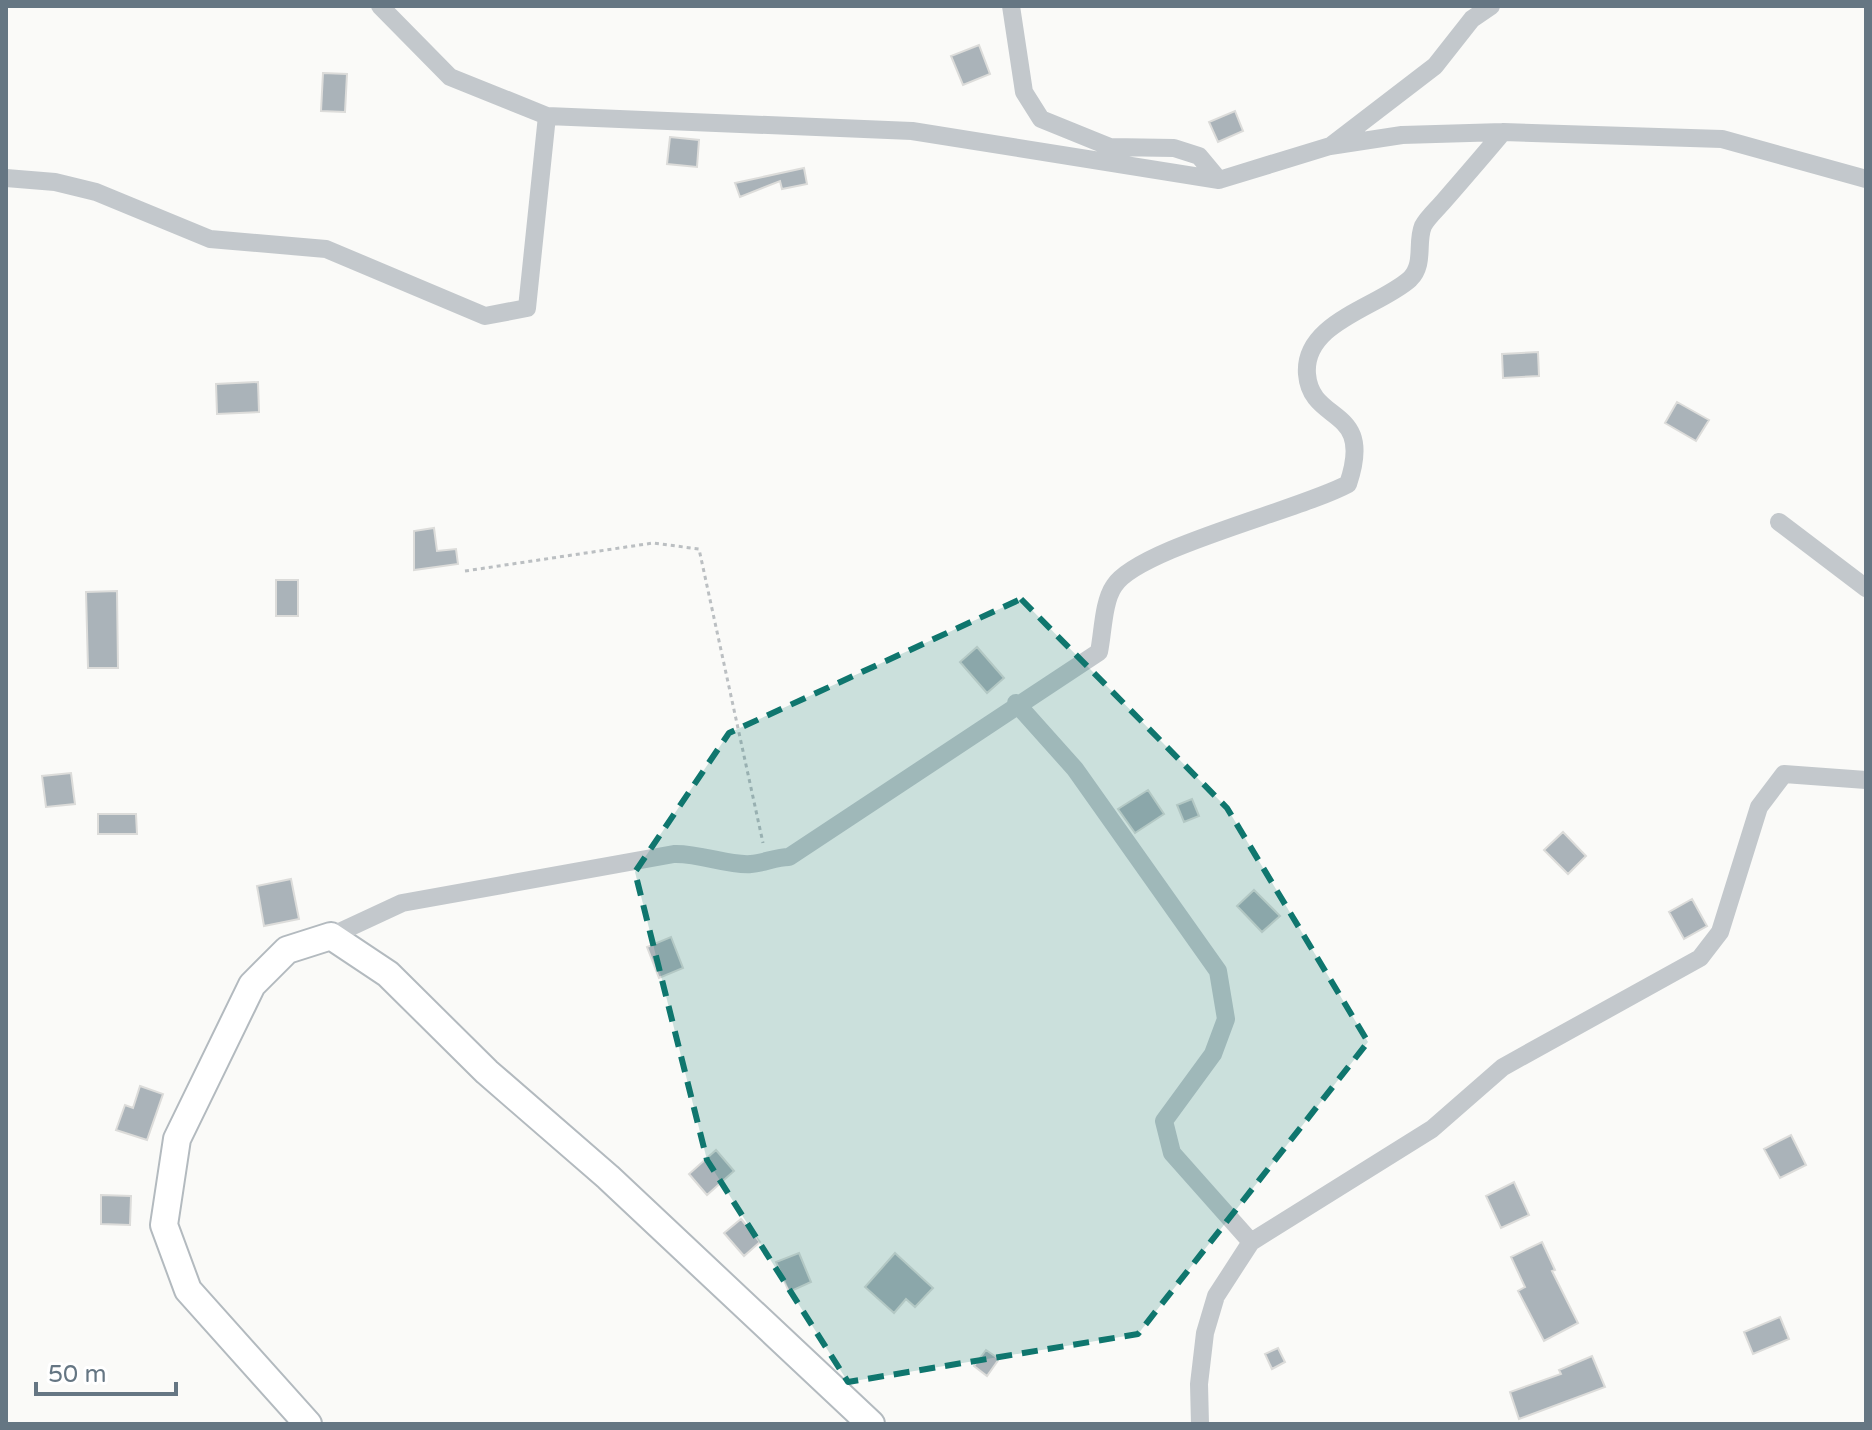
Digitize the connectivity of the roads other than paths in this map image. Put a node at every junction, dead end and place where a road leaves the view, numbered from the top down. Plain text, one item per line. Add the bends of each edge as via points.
1 (380, 6) edge
2 (1011, 6) edge
3 (1491, 6) edge
4 (547, 116) junction
5 (1503, 132) junction
6 (1330, 146) junction
7 (6, 178) edge
8 (1866, 179) edge
9 (1219, 180) junction
10 (1779, 522) dead end
11 (1866, 588) edge
12 (1016, 703) junction
13 (1866, 780) edge
14 (331, 936) junction
15 (1251, 1242) junction
16 (308, 1424) edge
17 (871, 1424) edge
18 (1200, 1424) edge

1 - 4 street via 450,77
2 - 9 street via 1024,92 1041,119 1110,147 1174,148 1199,156
3 - 6 street via 1472,19 1435,66
4 - 7 street via 527,308 485,316 326,249 210,239 96,192
4 - 9 street via 912,131
5 - 6 street via 1402,135
5 - 8 street via 1722,139
5 - 12 street via 1423,226 1418,266 1410,278 1343,320 1312,347 1307,375 1317,399 1356,439 1348,484 1321,499 1233,526 1129,570 1112,587 1099,652
6 - 9 street
10 - 11 street
12 - 14 street via 789,857 752,864 674,854 402,903
12 - 15 street via 1075,769 1218,971 1226,1019 1213,1054 1164,1121 1172,1153
13 - 15 street via 1784,774 1759,807 1720,932 1700,958 1503,1067 1432,1129
14 - 16 street via 287,950 252,985 177,1139 164,1225 188,1290
14 - 17 street via 388,974 487,1072 608,1177
15 - 18 street via 1216,1296 1205,1333

